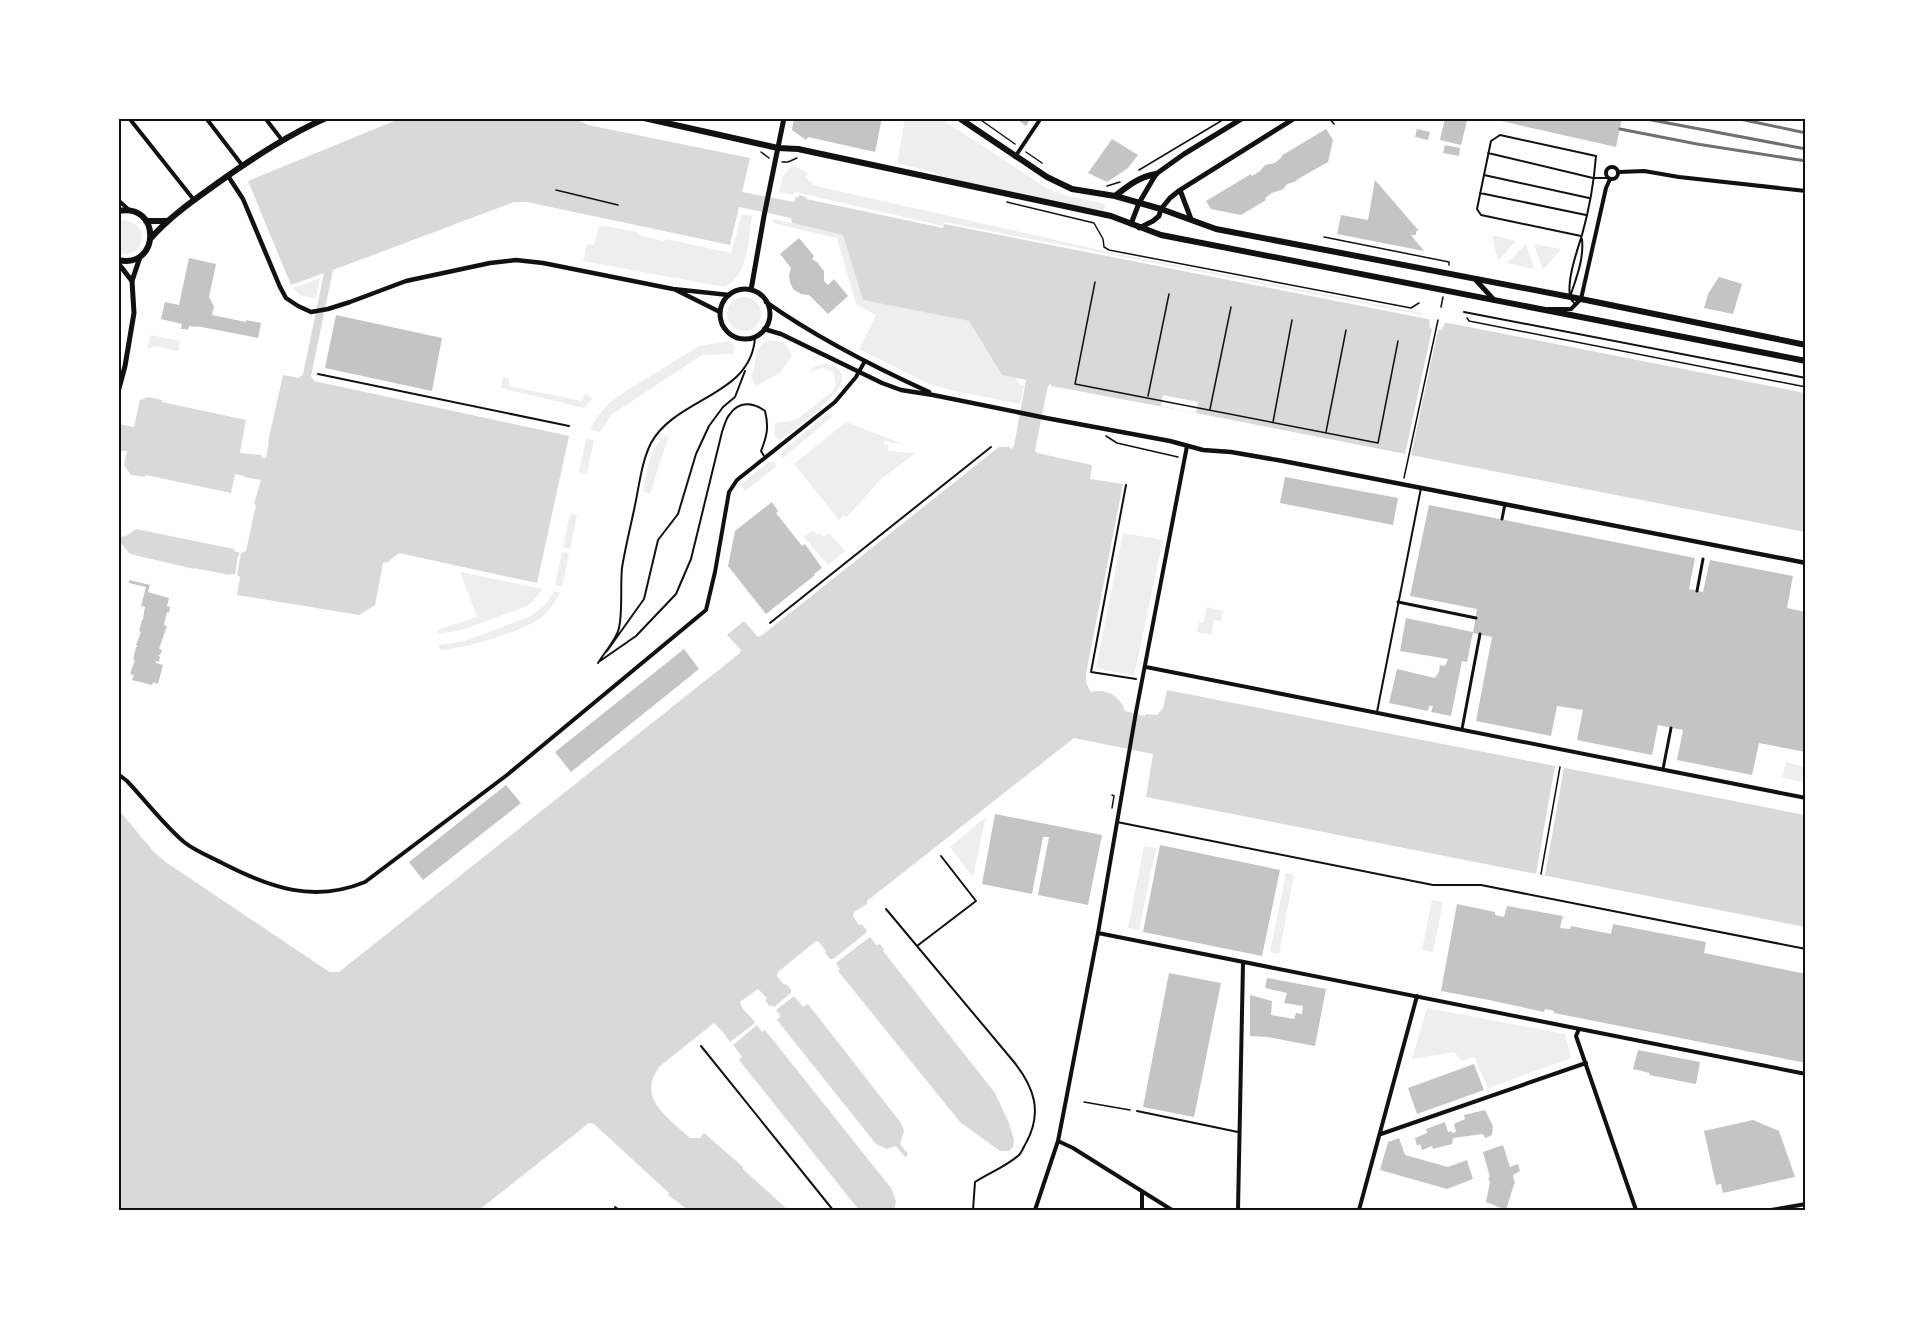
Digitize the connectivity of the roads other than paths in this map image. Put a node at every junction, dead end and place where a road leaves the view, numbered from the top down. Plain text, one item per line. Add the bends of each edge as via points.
1 (129, 118) edge
2 (206, 118) edge
3 (266, 118) edge
4 (326, 118) edge
5 (644, 118) edge
6 (784, 118) edge
7 (959, 118) edge
8 (1041, 118) edge
9 (1243, 118) edge
10 (1295, 118) edge
11 (315, 121) edge
12 (282, 140) junction
13 (778, 148) junction
14 (1488, 153) junction
15 (1015, 157) junction
16 (242, 165) junction
17 (1619, 172) junction
18 (1156, 174) junction
19 (1484, 175) junction
20 (228, 176) junction
21 (1593, 178) junction
22 (1609, 178) junction
23 (1180, 190) junction
24 (1806, 191) edge
25 (1480, 193) junction
26 (1115, 196) junction
27 (1590, 198) junction
28 (118, 200) edge
29 (194, 200) junction
30 (1139, 203) junction
31 (1161, 209) junction
32 (130, 210) junction
33 (118, 211) edge
34 (1586, 215) junction
35 (1191, 219) junction
36 (146, 221) junction
37 (167, 221) junction
38 (1131, 224) junction
39 (1139, 228) junction
40 (1581, 236) junction
41 (151, 238) junction
42 (140, 257) junction
43 (118, 261) edge
44 (1475, 279) junction
45 (132, 281) junction
46 (673, 289) junction
47 (752, 290) junction
48 (729, 295) junction
49 (1570, 297) junction
50 (1581, 299) junction
51 (1494, 301) junction
52 (766, 302) junction
53 (1576, 305) junction
54 (1543, 310) junction
55 (720, 312) junction
56 (1464, 312) road end
57 (764, 329) junction
58 (755, 336) junction
59 (1806, 345) edge
60 (865, 361) junction
61 (1806, 361) edge
62 (746, 369) junction
63 (859, 372) junction
64 (318, 374) dead end
65 (1806, 378) edge
66 (118, 392) edge
67 (933, 395) junction
68 (569, 426) dead end
69 (1187, 446) junction
70 (991, 447) dead end
71 (765, 457) junction
72 (1126, 484) dead end
73 (1421, 488) junction
74 (1505, 504) junction
75 (1502, 519) dead end
76 (1703, 560) dead end
77 (1806, 563) edge
78 (1697, 591) dead end
79 (1398, 602) junction
80 (1476, 618) dead end
81 (770, 622) dead end
82 (1480, 634) dead end
83 (598, 663) junction
84 (1146, 667) junction
85 (1136, 680) dead end
86 (1377, 712) junction
87 (1671, 728) dead end
88 (1462, 729) junction
89 (1663, 771) junction
90 (118, 774) edge
91 (1806, 798) edge
92 (1117, 822) junction
93 (941, 856) dead end
94 (886, 909) dead end
95 (1098, 933) junction
96 (917, 946) junction
97 (1806, 949) edge
98 (1243, 963) junction
99 (1418, 996) junction
100 (1579, 1029) junction
101 (701, 1046) dead end
102 (1586, 1064) junction
103 (1806, 1074) edge
104 (1137, 1111) road end
105 (1238, 1132) junction
106 (1380, 1134) junction
107 (1058, 1140) junction
108 (1142, 1192) junction
109 (1806, 1204) edge
110 (615, 1207) dead end
111 (619, 1210) edge
112 (833, 1210) edge
113 (973, 1210) edge
114 (1035, 1210) edge
115 (1142, 1210) edge
116 (1172, 1210) edge
117 (1238, 1210) edge
118 (1359, 1210) edge
119 (1636, 1210) edge
120 (1771, 1210) edge

1 - 29 street
2 - 16 street
3 - 12 street
4 - 11 main road
5 - 13 main road
6 - 13 main road
7 - 15 main road
8 - 15 street
9 - 18 main road
10 - 23 main road
11 - 12 main road
12 - 16 main road
13 - 38 main road via 884,167
13 - 47 main road
14 - 19 lane
14 - 21 lane
14 - 21 lane via 1491,141 1500,135 1588,153 1596,156
15 - 26 main road via 1072,189
16 - 20 main road
17 - 22 street via 1616,178
17 - 22 street via 1610,167 1606,172
17 - 24 street via 1644,171
18 - 26 main road via 1136,179
18 - 30 main road
19 - 25 lane
19 - 27 lane
20 - 29 main road
20 - 46 street via 243,199 279,287 286,298 311,312 406,281 516,260
21 - 22 lane
21 - 27 lane
22 - 50 street
23 - 31 main road
23 - 35 main road
25 - 34 lane
25 - 40 lane via 1476,209 1481,215
26 - 30 main road
27 - 34 lane
28 - 32 street
29 - 37 main road
30 - 31 main road
30 - 38 main road
31 - 35 main road
31 - 39 main road via 1159,216
32 - 33 main road
32 - 36 main road
34 - 40 lane
35 - 44 main road via 1244,236
36 - 37 main road
36 - 41 main road
37 - 41 main road
38 - 39 main road
39 - 51 main road
40 - 49 lane via 1572,269
40 - 49 lane via 1583,249
41 - 42 main road
42 - 43 main road
42 - 45 main road
43 - 45 main road
44 - 49 main road
44 - 51 main road
45 - 66 main road via 134,313
46 - 48 street
46 - 55 street
47 - 48 main road
47 - 52 main road
48 - 55 main road
49 - 50 main road
49 - 53 lane
50 - 53 street
50 - 59 main road
51 - 54 main road
52 - 57 main road via 769,316
52 - 60 street
53 - 54 street via 1571,309
54 - 61 main road
55 - 58 main road via 729,333 743,339
56 - 65 lane
57 - 58 main road
57 - 63 street
58 - 62 lane
60 - 63 street
60 - 67 street
62 - 83 lane via 735,397 709,426 696,454 678,514 658,540 644,599
62 - 83 lane via 734,381 676,417 651,444 622,567 619,630
63 - 67 street via 901,390
63 - 71 street via 835,402
64 - 68 lane
67 - 69 street
69 - 73 street
69 - 84 street
70 - 81 lane
71 - 83 lane via 761,451 768,434 765,411 753,404 742,404 730,414 722,432 691,559 676,594 636,636
71 - 90 street via 737,480 729,492 706,610 507,776 365,882 347,889 311,892 272,886 243,874 184,842
72 - 85 lane via 1091,672
73 - 74 street
73 - 79 lane
74 - 75 street
74 - 77 street
76 - 78 street
79 - 80 street
79 - 86 lane
82 - 88 street
84 - 86 street
84 - 92 street
86 - 88 street
87 - 89 street
88 - 89 street
89 - 91 street
92 - 95 street
92 - 97 lane via 1433,885 1481,885
93 - 96 lane via 976,901
94 - 96 lane
95 - 98 street
95 - 107 street
96 - 113 lane via 1026,1077 1032,1090 1035,1121 1030,1135 1020,1154 975,1182
98 - 99 street
98 - 105 street
99 - 100 street
99 - 106 street
100 - 102 street via 1576,1036
100 - 103 street
101 - 112 lane
102 - 106 street
102 - 119 street
104 - 105 lane
105 - 117 street
106 - 118 street
107 - 108 street
107 - 114 street
108 - 115 street
108 - 116 street
109 - 120 street
110 - 111 lane

